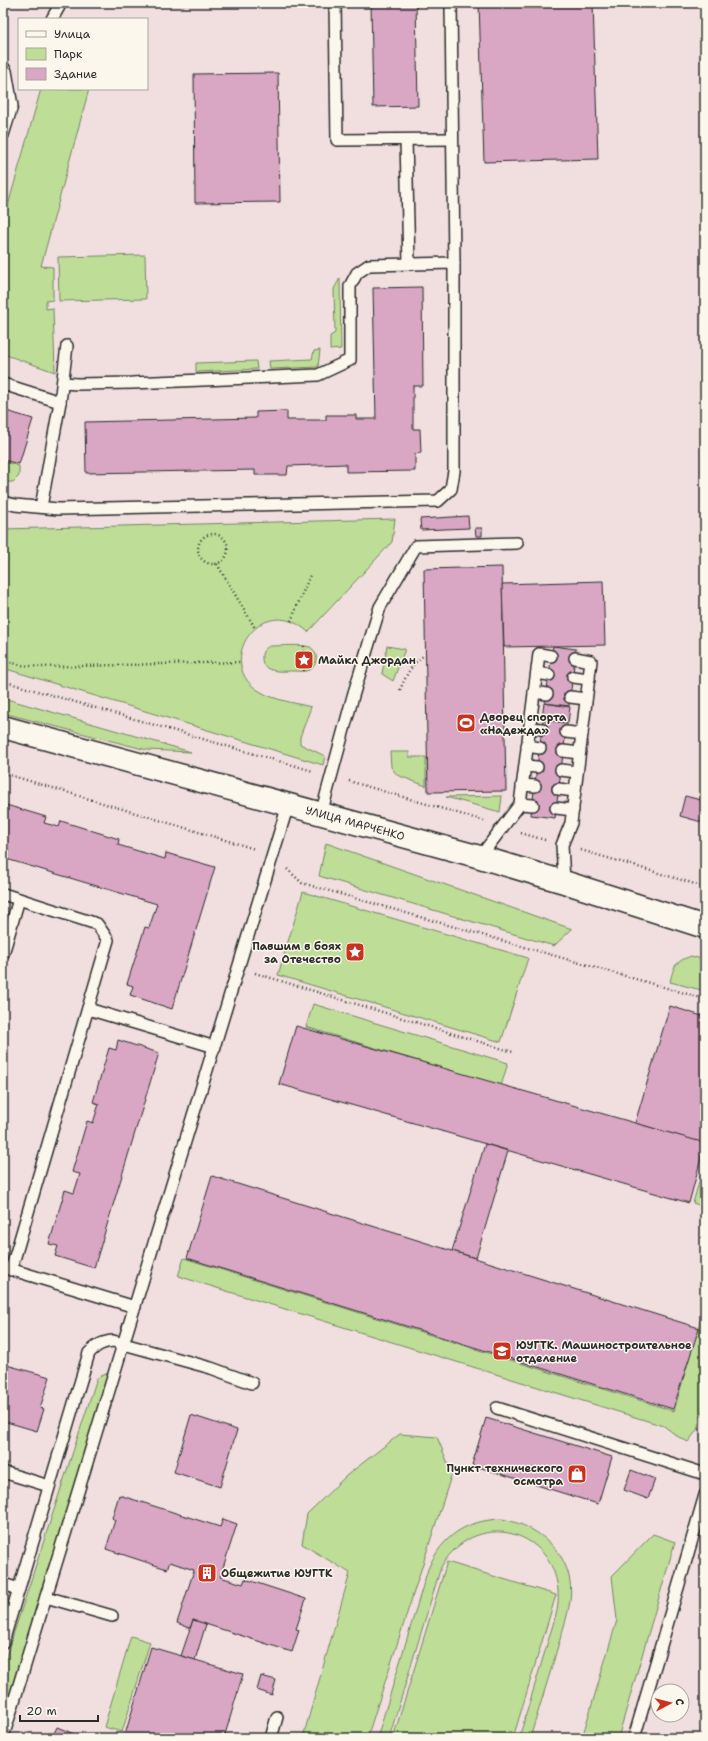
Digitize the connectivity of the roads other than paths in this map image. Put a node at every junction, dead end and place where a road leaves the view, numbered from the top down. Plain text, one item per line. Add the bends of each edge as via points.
1 (61, 3) edge
2 (335, 3) edge
3 (451, 3) edge
4 (53, 18) edge
5 (3, 67) edge
6 (3, 135) edge
7 (452, 139) junction
8 (406, 140) junction
9 (454, 263) junction
10 (409, 264) junction
11 (67, 346) dead end
12 (63, 383) junction
13 (3, 384) edge
14 (60, 402) junction
15 (3, 502) edge
16 (41, 508) junction
17 (517, 543) dead end
18 (551, 656) dead end
19 (575, 658) dead end
20 (536, 673) junction
21 (549, 675) dead end
22 (573, 677) dead end
23 (589, 680) junction
24 (534, 692) junction
25 (546, 694) dead end
26 (570, 697) dead end
27 (586, 699) junction
28 (3, 727) edge
29 (530, 728) junction
30 (542, 729) dead end
31 (566, 732) dead end
32 (582, 734) junction
33 (527, 746) junction
34 (540, 748) dead end
35 (563, 751) dead end
36 (580, 753) junction
37 (525, 766) junction
38 (537, 767) dead end
39 (561, 770) dead end
40 (577, 772) junction
41 (522, 785) junction
42 (535, 786) dead end
43 (558, 789) dead end
44 (575, 791) junction
45 (520, 804) junction
46 (288, 805) junction
47 (533, 805) dead end
48 (556, 808) dead end
49 (573, 810) junction
50 (321, 814) junction
51 (480, 857) junction
52 (564, 882) junction
53 (3, 894) edge
54 (19, 899) junction
55 (705, 927) edge
56 (3, 954) edge
57 (88, 1009) junction
58 (215, 1047) junction
59 (7, 1268) edge
60 (135, 1307) junction
61 (124, 1344) junction
62 (252, 1383) dead end
63 (497, 1408) dead end
64 (3, 1472) edge
65 (705, 1474) edge
66 (50, 1486) junction
67 (705, 1495) edge
68 (3, 1584) edge
69 (19, 1589) junction
70 (46, 1597) junction
71 (112, 1616) dead end
72 (3, 1642) edge
73 (277, 1717) dead end
74 (3, 1737) edge
75 (271, 1738) edge
76 (634, 1738) edge

1 - 4 lane
2 - 8 lane via 337,140
3 - 7 lane
5 - 6 lane via 6,71 12,106
7 - 8 lane
7 - 9 lane
8 - 10 lane
9 - 10 lane
9 - 16 lane via 454,471 451,489 438,501
10 - 12 lane via 369,265 357,273 350,286 350,360 318,375 132,383
11 - 12 lane
12 - 14 lane
13 - 14 lane
14 - 16 lane
15 - 16 lane
17 - 50 lane via 416,546 380,607
18 - 20 lane via 539,654
19 - 23 lane via 591,660
20 - 21 lane
20 - 24 lane
22 - 23 lane
23 - 27 lane
24 - 25 lane
24 - 29 lane
26 - 27 lane
27 - 32 lane
28 - 46 street, УЛИЦА МАРЧЕНКО
29 - 30 lane
29 - 33 lane
31 - 32 lane
32 - 36 lane
33 - 34 lane
33 - 37 lane
35 - 36 lane
36 - 40 lane
37 - 38 lane
37 - 41 lane
39 - 40 lane
40 - 44 lane
41 - 42 lane
41 - 45 lane
43 - 44 lane
44 - 49 lane
45 - 47 lane
45 - 51 lane
46 - 50 street, УЛИЦА МАРЧЕНКО
46 - 58 lane
48 - 49 lane
49 - 52 lane via 562,845
50 - 51 street, УЛИЦА МАРЧЕНКО
51 - 52 street, УЛИЦА МАРЧЕНКО
52 - 55 street, УЛИЦА МАРЧЕНКО
53 - 54 lane
54 - 56 lane
54 - 57 lane via 97,924 108,940
57 - 58 lane
57 - 59 lane
58 - 60 lane
59 - 60 lane
60 - 61 lane
61 - 62 lane via 211,1368
61 - 66 lane via 103,1342 89,1353
61 - 70 lane
63 - 65 lane
64 - 66 lane
66 - 69 lane
67 - 76 lane
68 - 69 lane
69 - 72 lane
70 - 71 lane
70 - 74 lane
73 - 75 lane

